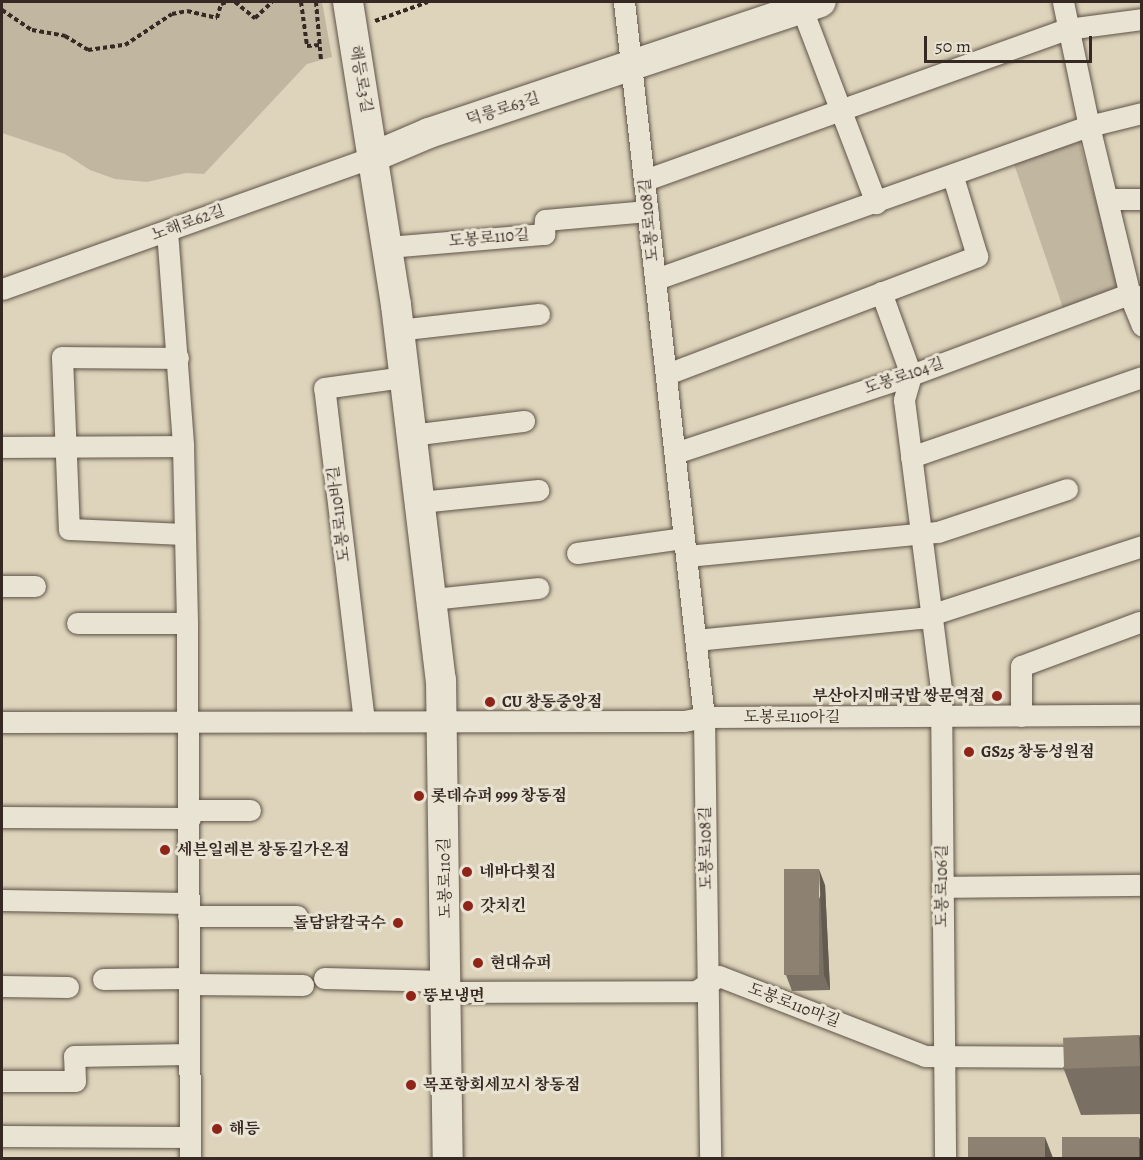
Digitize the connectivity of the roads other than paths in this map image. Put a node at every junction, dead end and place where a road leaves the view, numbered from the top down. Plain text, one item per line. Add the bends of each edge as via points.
1 (624, 2) edge
2 (1063, 2) edge
3 (811, 5) edge
4 (350, 15) edge
5 (1142, 20) edge
6 (1067, 30) junction
7 (632, 66) junction
8 (841, 112) junction
9 (1142, 113) edge
10 (1089, 126) junction
11 (375, 156) junction
12 (953, 177) junction
13 (645, 180) junction
14 (1107, 199) junction
15 (1142, 199) edge
16 (876, 203) junction
17 (648, 211) junction
18 (167, 231) junction
19 (388, 247) junction
20 (656, 279) junction
21 (2, 289) edge
22 (881, 292) junction
23 (1136, 296) edge
24 (539, 314) dead end
25 (1142, 326) edge
26 (398, 330) junction
27 (178, 358) junction
28 (667, 374) junction
29 (911, 375) junction
30 (403, 377) junction
31 (1142, 377) edge
32 (524, 421) dead end
33 (411, 435) junction
34 (66, 446) junction
35 (183, 446) junction
36 (2, 447) edge
37 (675, 453) junction
38 (911, 457) junction
39 (1067, 489) dead end
40 (538, 490) dead end
41 (420, 502) junction
42 (185, 534) junction
43 (921, 535) junction
44 (1142, 546) edge
45 (685, 547) junction
46 (577, 553) dead end
47 (2, 586) edge
48 (35, 586) dead end
49 (538, 588) dead end
50 (432, 599) junction
51 (931, 615) junction
52 (1139, 622) dead end
53 (78, 623) dead end
54 (188, 623) junction
55 (696, 640) junction
56 (1142, 715) edge
57 (1022, 716) junction
58 (704, 717) junction
59 (941, 717) junction
60 (444, 720) junction
61 (190, 721) junction
62 (364, 721) junction
63 (2, 722) edge
64 (250, 810) dead end
65 (190, 814) junction
66 (2, 817) edge
67 (1142, 885) edge
68 (942, 887) junction
69 (2, 900) edge
70 (188, 910) junction
71 (297, 916) dead end
72 (324, 978) dead end
73 (103, 979) dead end
74 (189, 981) junction
75 (708, 983) junction
76 (303, 985) dead end
77 (2, 986) edge
78 (68, 987) dead end
79 (447, 987) junction
80 (189, 1054) junction
81 (944, 1057) junction
82 (1142, 1057) edge
83 (2, 1081) edge
84 (2, 1136) edge
85 (189, 1137) junction
86 (190, 1158) edge
87 (448, 1158) edge
88 (710, 1158) edge
89 (945, 1158) edge

1 - 7 street
2 - 6 street
3 - 7 street, 덕릉로63길
3 - 8 street, 덕릉로63길
4 - 11 street, 해등로3길
5 - 6 street
6 - 8 street
6 - 10 street
7 - 11 street, 덕릉로63길 via 429,133
7 - 13 street, 도봉로108길
8 - 13 street
8 - 16 street, 덕릉로63길
9 - 10 street
10 - 12 street
10 - 14 street
11 - 18 street, 노해로62길
11 - 19 street, 도봉로110길
12 - 16 street
12 - 22 street via 977,256
13 - 17 street, 도봉로108길
14 - 15 street
14 - 23 street
16 - 20 street
17 - 19 street, 도봉로110길 via 545,220 544,234
17 - 20 street, 도봉로108길
18 - 21 street, 노해로62길
18 - 27 street
19 - 26 street, 도봉로110길
20 - 28 street, 도봉로108길
22 - 28 street
22 - 29 street
23 - 25 street
23 - 29 street, 도봉로104길
24 - 26 street
26 - 30 street, 도봉로110길
27 - 34 street via 62,357
27 - 35 street
28 - 37 street, 도봉로108길
29 - 37 street, 도봉로104길
29 - 38 street, 도봉로106길 via 904,400
30 - 33 street, 도봉로110길
30 - 62 street, 도봉로110바길 via 324,388
31 - 38 street
32 - 33 street
33 - 41 street, 도봉로110길
34 - 35 street
34 - 36 street
34 - 42 street via 69,529
35 - 42 street
37 - 45 street, 도봉로108길
38 - 43 street, 도봉로106길
39 - 43 street
40 - 41 street
41 - 50 street, 도봉로110길
42 - 54 street
43 - 45 street
43 - 51 street, 도봉로106길
44 - 51 street
45 - 46 street
45 - 55 street, 도봉로108길
47 - 48 street
49 - 50 street
50 - 60 street, 도봉로110길
51 - 55 street
51 - 59 street, 도봉로106길
52 - 57 street via 1021,666
53 - 54 street
54 - 61 street
55 - 58 street, 도봉로108길
56 - 57 street, 도봉로110아길
57 - 59 street, 도봉로110아길
58 - 59 street, 도봉로110아길
58 - 60 street, 도봉로110아길 via 684,721
58 - 75 street, 도봉로108길
59 - 68 street, 도봉로106길
60 - 62 street
60 - 79 street, 도봉로110길
61 - 62 street
61 - 63 street
61 - 65 street
64 - 65 street
65 - 66 street
65 - 70 street
67 - 68 street
68 - 81 street, 도봉로106길
69 - 70 street
70 - 71 street
70 - 74 street
72 - 79 street, 도봉로110마길
73 - 74 street
74 - 76 street
74 - 80 street
75 - 79 street, 도봉로110마길 via 696,991
75 - 81 street, 도봉로110마길 via 719,976 925,1056
75 - 88 street, 도봉로108길
77 - 78 street
79 - 87 street, 도봉로110길
80 - 83 street via 74,1056 75,1081
80 - 85 street
81 - 82 street, 도봉로110마길
81 - 89 street, 도봉로106길
84 - 85 street
85 - 86 street

